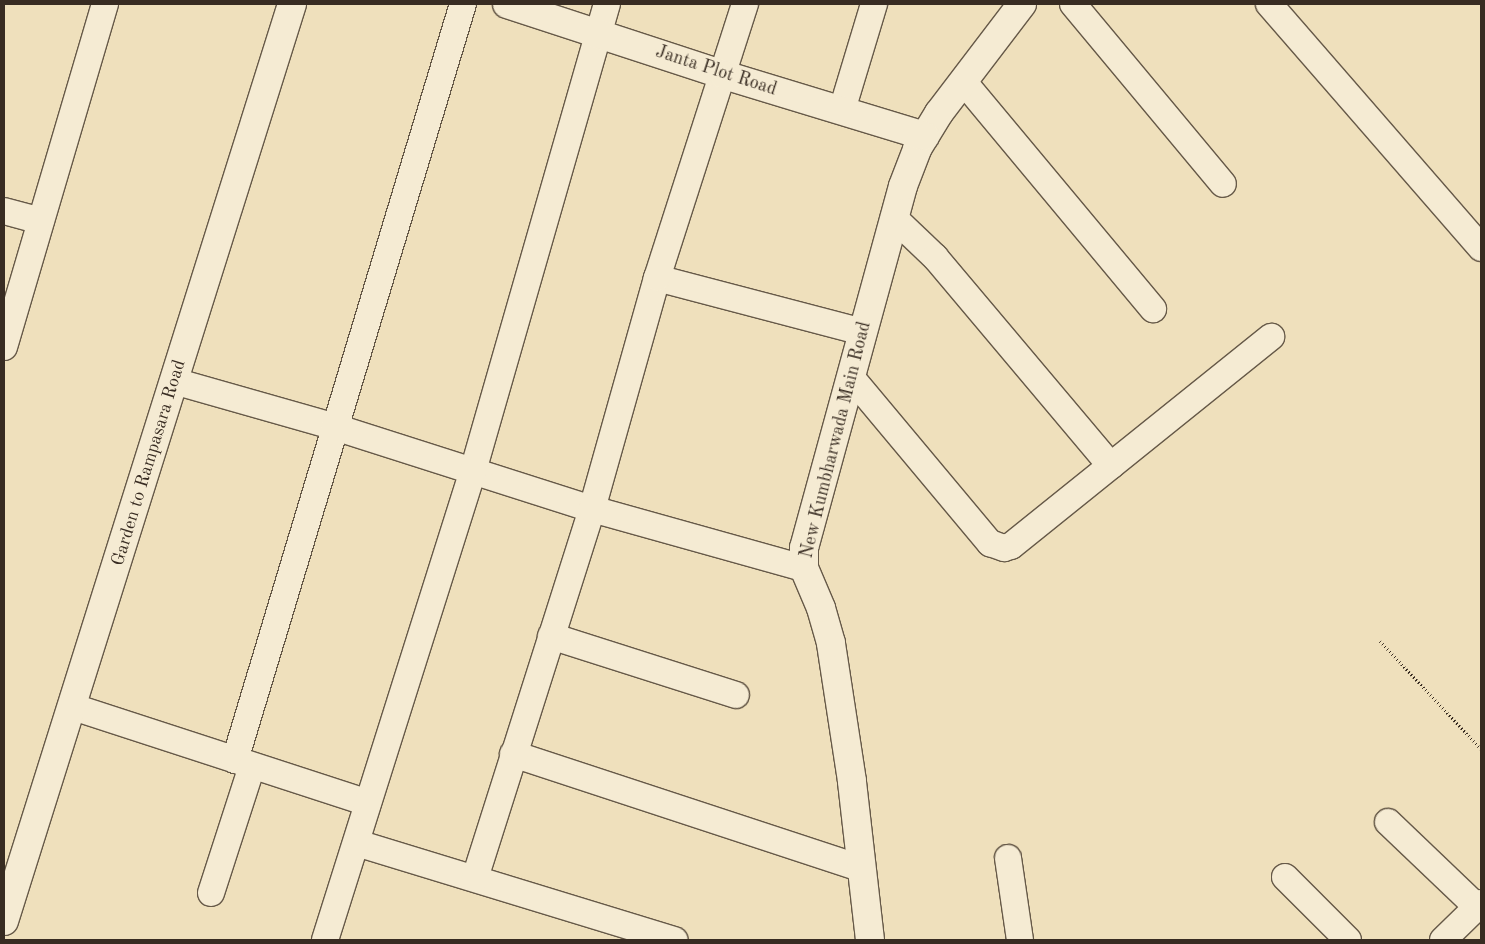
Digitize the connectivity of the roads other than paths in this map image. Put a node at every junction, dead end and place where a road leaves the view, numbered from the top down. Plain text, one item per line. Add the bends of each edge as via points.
1 (105, 4) edge
2 (292, 4) edge
3 (463, 4) edge
4 (507, 4) edge
5 (607, 4) edge
6 (744, 4) edge
7 (874, 4) edge
8 (1022, 4) edge
9 (1073, 4) edge
10 (1269, 4) edge
11 (598, 33) junction
12 (724, 76) junction
13 (963, 80) junction
14 (842, 110) junction
15 (925, 136) junction
16 (1223, 184) dead end
17 (4, 211) edge
18 (894, 218) junction
19 (41, 221) junction
20 (1481, 248) edge
21 (658, 278) junction
22 (1153, 309) dead end
23 (863, 332) junction
24 (1271, 337) dead end
25 (4, 347) edge
26 (851, 377) junction
27 (174, 381) junction
28 (335, 426) junction
29 (1111, 466) junction
30 (473, 470) junction
31 (592, 509) junction
32 (804, 568) junction
33 (551, 636) junction
34 (736, 696) dead end
35 (73, 707) junction
36 (514, 754) junction
37 (244, 763) junction
38 (368, 803) junction
39 (1388, 822) dead end
40 (357, 843) junction
41 (1008, 858) dead end
42 (862, 869) junction
43 (1285, 877) dead end
44 (475, 878) junction
45 (211, 893) dead end
46 (1479, 905) edge
47 (4, 921) edge
48 (325, 940) edge
49 (674, 940) edge
50 (870, 940) edge
51 (1020, 940) edge
52 (1348, 940) edge
53 (1443, 940) edge

1 - 19 street
2 - 27 main road, Garden to Rampasara Road
3 - 28 street
4 - 11 main road, Janta Plot Road
5 - 11 street
6 - 12 street
7 - 14 street
8 - 13 main road, New Kumbharwada Main Road
9 - 16 street
10 - 20 street
11 - 12 main road, Janta Plot Road
11 - 30 street
12 - 14 main road, Janta Plot Road
12 - 21 street
13 - 15 main road, New Kumbharwada Main Road
13 - 22 street
14 - 15 main road, Janta Plot Road
15 - 18 main road, New Kumbharwada Main Road via 903,186
17 - 19 street
18 - 23 main road, New Kumbharwada Main Road
18 - 29 street via 934,257
19 - 25 street
21 - 23 street
21 - 31 street
23 - 26 main road, New Kumbharwada Main Road
24 - 29 street
26 - 29 street via 996,547 1011,546
26 - 32 main road, New Kumbharwada Main Road via 804,548
27 - 28 street
27 - 35 main road, Garden to Rampasara Road
28 - 30 street
28 - 37 street
30 - 31 street
30 - 38 street
31 - 32 street
31 - 33 street
32 - 42 main road, New Kumbharwada Main Road via 831,643
33 - 34 street
33 - 36 street
35 - 37 street
35 - 47 main road, Garden to Rampasara Road
36 - 42 street
36 - 44 street
37 - 38 street
37 - 45 street
38 - 40 street
39 - 46 street
40 - 44 street
40 - 48 street
41 - 51 street
42 - 50 main road, New Kumbharwada Main Road
43 - 52 street
44 - 49 street
46 - 53 street

